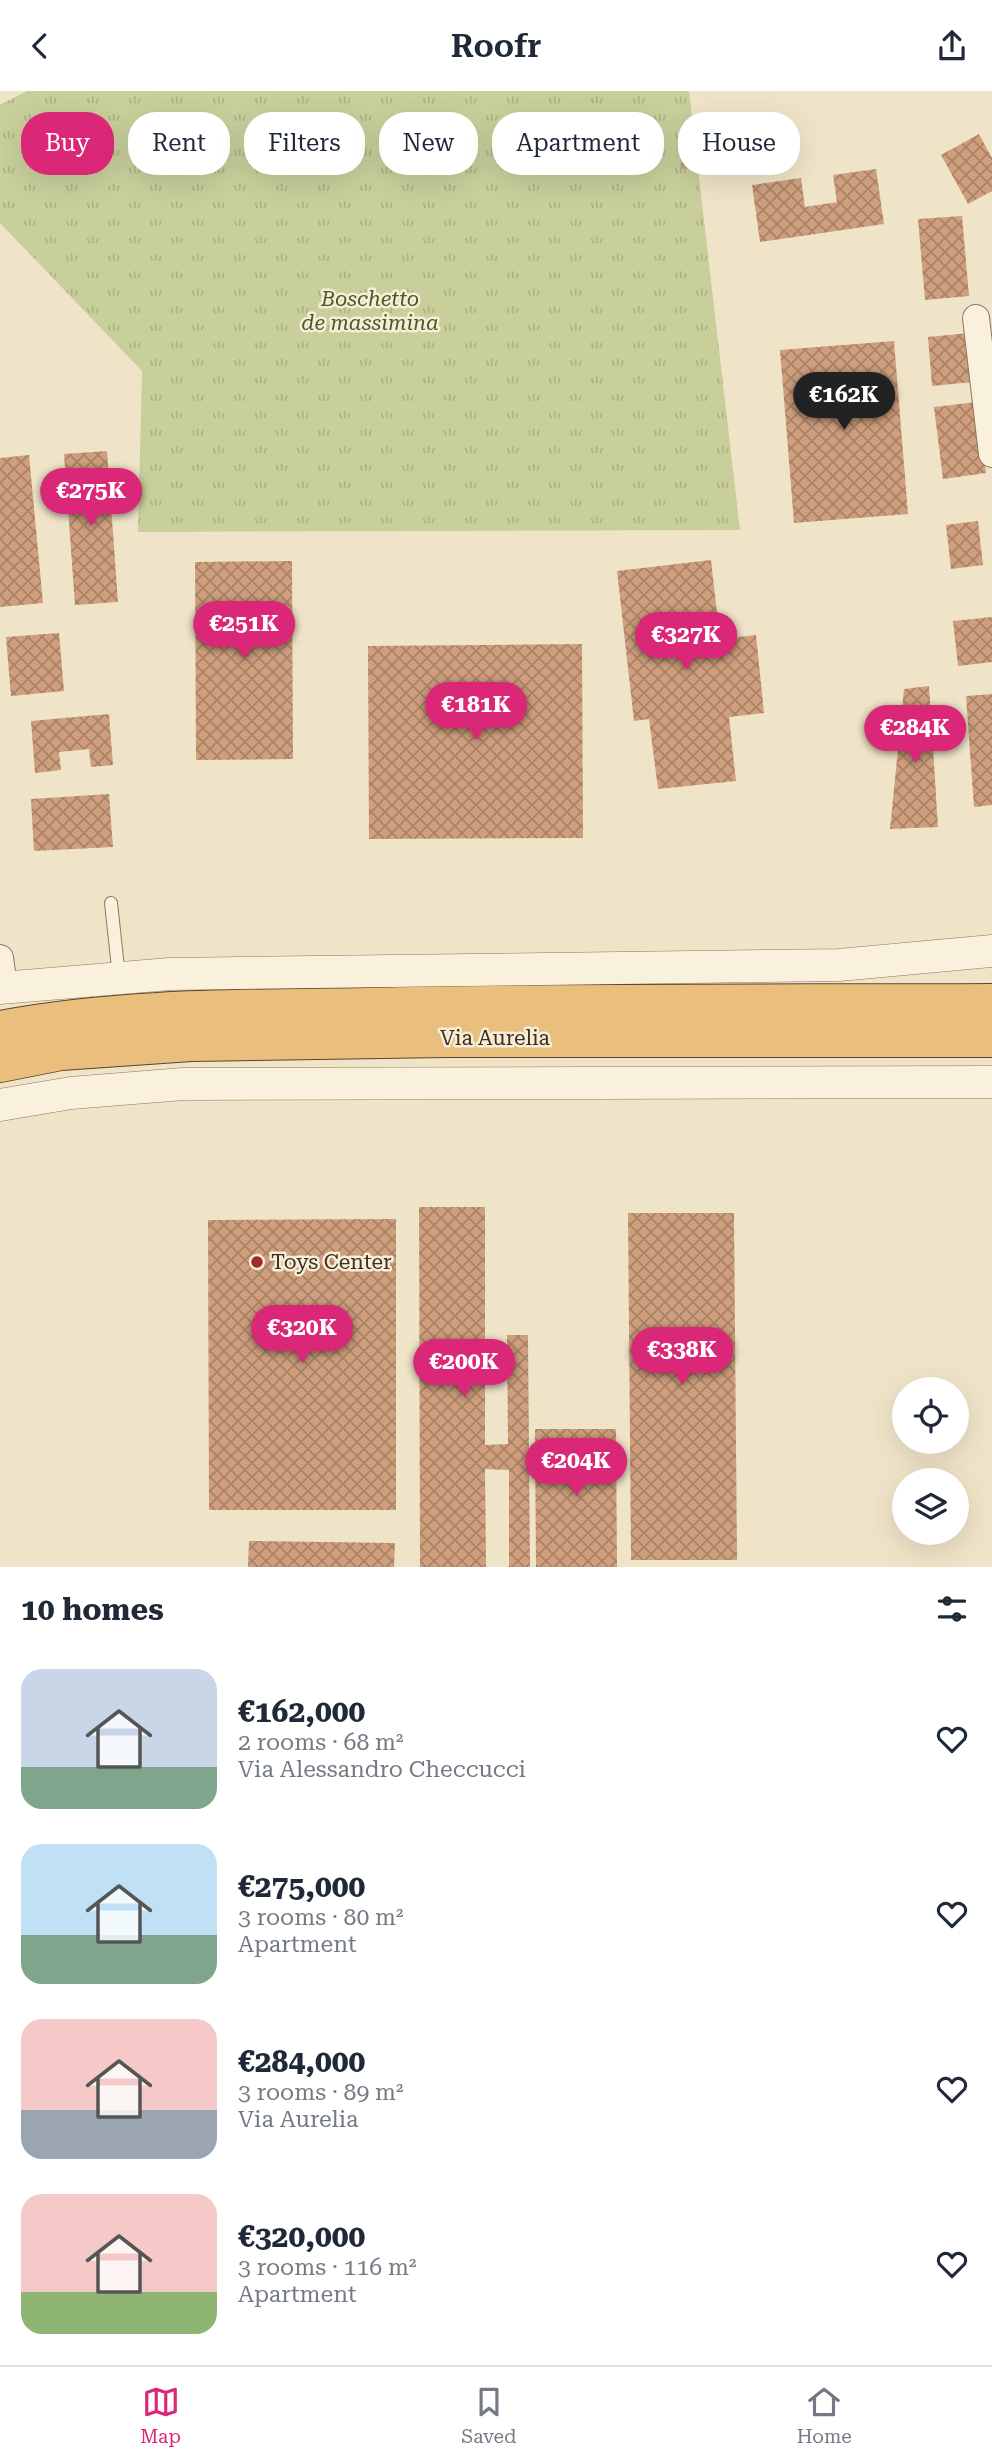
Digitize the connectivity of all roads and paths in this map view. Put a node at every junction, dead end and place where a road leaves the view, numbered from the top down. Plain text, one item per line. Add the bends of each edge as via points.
1 (976, 318) dead end
2 (992, 454) edge
3 (111, 903) dead end
4 (992, 951) edge
5 (1, 977) edge
6 (119, 977) junction
7 (992, 1003) edge
8 (0, 1030) edge
9 (992, 1038) edge
10 (0, 1063) edge
11 (992, 1082) edge
12 (0, 1105) edge

1 - 2 street
3 - 6 lane
4 - 6 street via 839,965
5 - 6 street
7 - 8 highway, Via Aurelia via 180,1011 54,1020
9 - 10 highway, Via Aurelia via 191,1042 61,1051
11 - 12 street via 183,1084 71,1093

